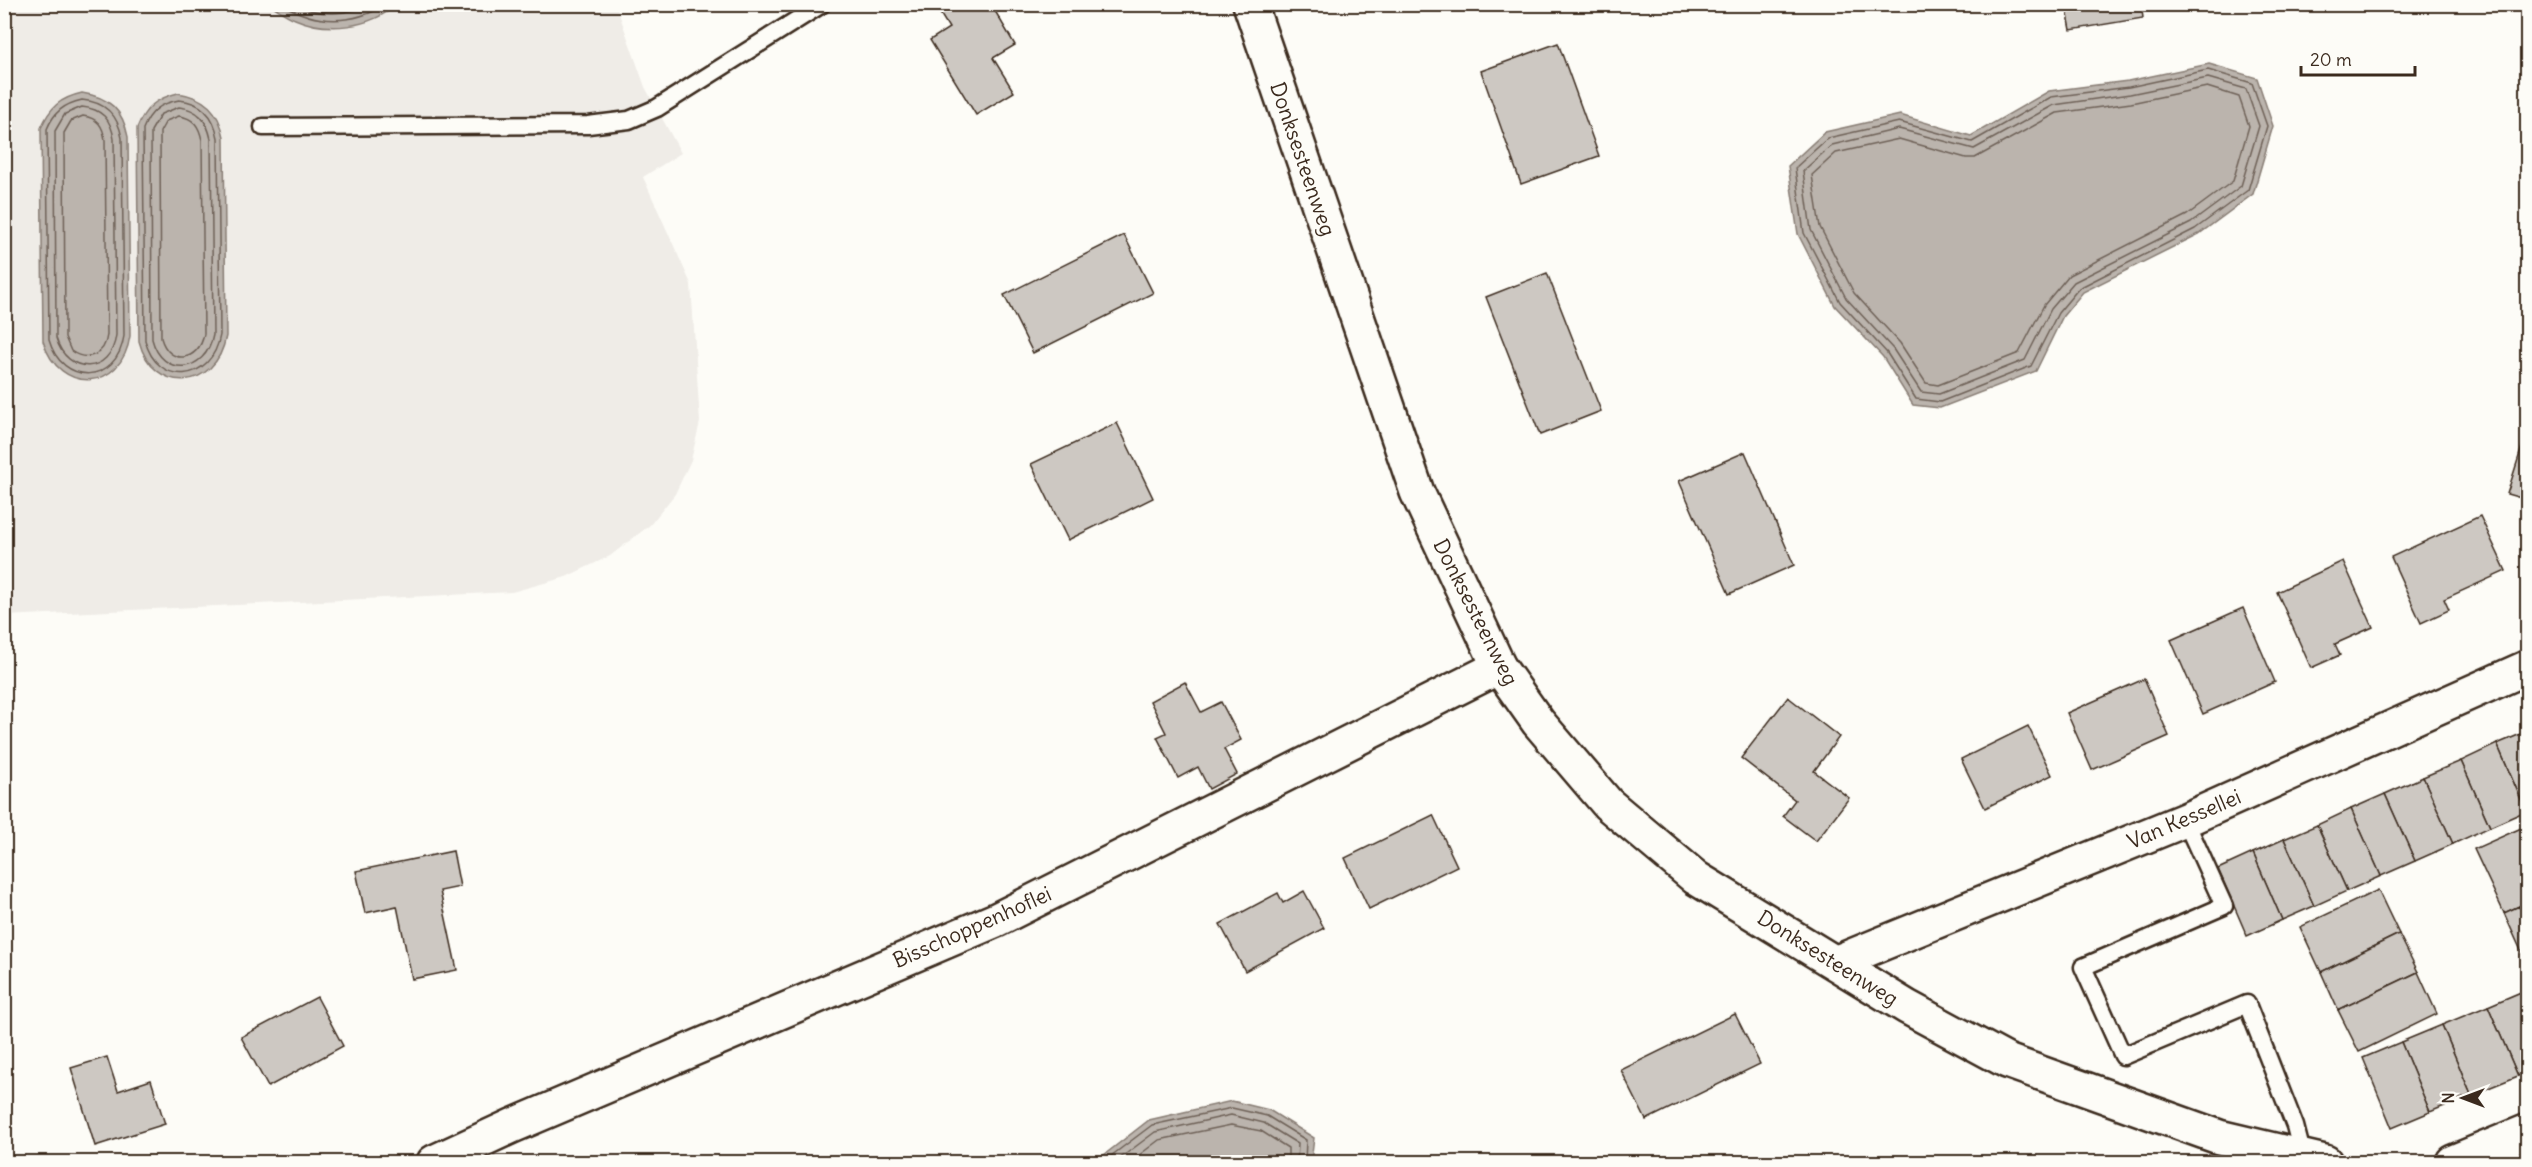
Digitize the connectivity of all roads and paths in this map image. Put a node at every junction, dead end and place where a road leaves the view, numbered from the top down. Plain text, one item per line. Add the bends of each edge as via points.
1 (822, 4) edge
2 (1250, 4) edge
3 (263, 127) dead end
4 (1499, 667) junction
5 (2528, 667) edge
6 (2185, 820) junction
7 (1837, 962) junction
8 (2528, 1131) edge
9 (2314, 1160) edge
10 (434, 1162) edge
11 (2453, 1162) edge

1 - 3 lane via 657,108 629,120 588,125
2 - 4 street, Donksesteenweg via 1417,492
4 - 7 street, Donksesteenweg via 1538,722 1608,804 1696,878
4 - 10 street, Bisschoppenhoflei via 996,920
5 - 6 street, Van Kessellei
6 - 7 street, Van Kessellei
6 - 9 lane via 2224,906 2083,967 2123,1056 2247,1004 2295,1126
7 - 9 street, Donksesteenweg via 1907,1007 2007,1061 2219,1137
8 - 11 street

